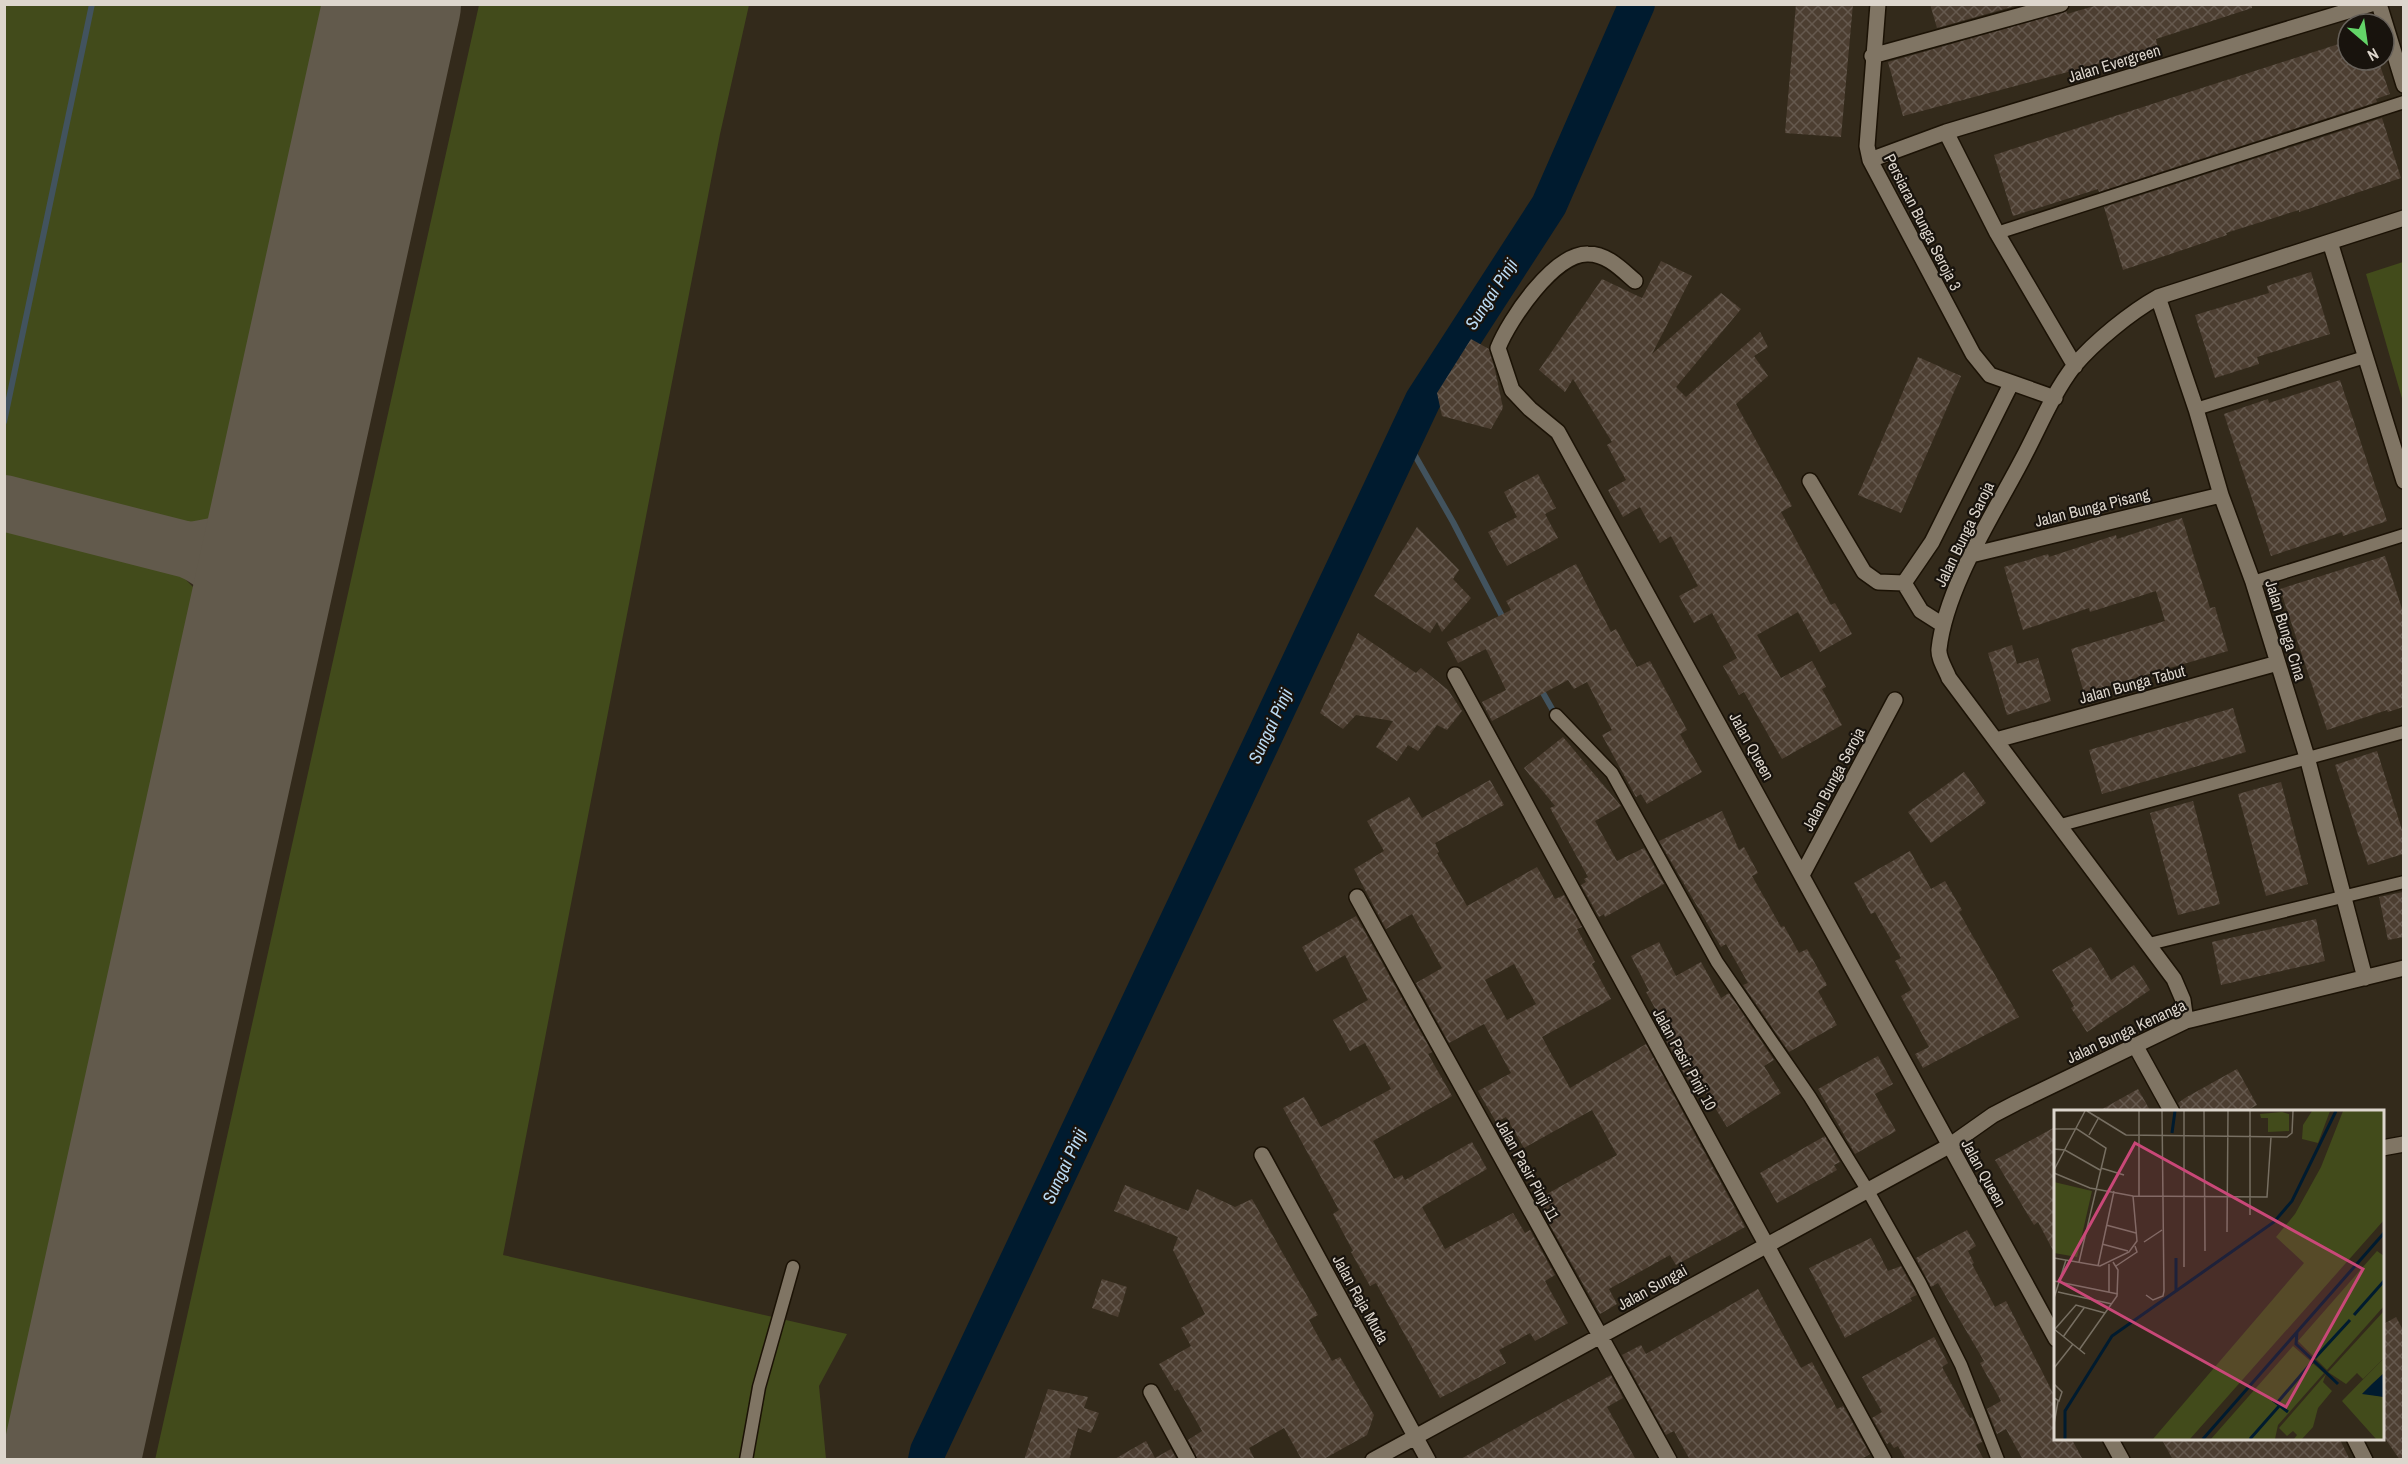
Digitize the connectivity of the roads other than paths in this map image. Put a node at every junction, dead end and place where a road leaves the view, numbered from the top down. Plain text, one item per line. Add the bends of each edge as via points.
1 (1878, 4) edge
2 (2061, 4) edge
3 (2371, 4) edge
4 (2379, 4) edge
5 (1872, 56) junction
6 (2403, 86) edge
7 (2403, 102) edge
8 (1946, 132) junction
9 (1870, 160) junction
10 (2403, 218) edge
11 (1997, 233) junction
12 (2330, 242) junction
13 (1635, 281) dead end
14 (2158, 297) junction
15 (2365, 357) junction
16 (2074, 366) junction
17 (2011, 384) junction
18 (2055, 398) junction
19 (2196, 409) junction
20 (1810, 481) dead end
21 (2403, 481) edge
22 (2221, 495) junction
23 (2403, 535) edge
24 (1971, 555) junction
25 (1904, 582) junction
26 (2253, 582) junction
27 (1943, 625) junction
28 (2278, 663) junction
29 (1455, 675) dead end
30 (1895, 700) dead end
31 (1556, 715) dead end
32 (2403, 732) edge
33 (1996, 740) junction
34 (2307, 757) junction
35 (2061, 825) junction
36 (1802, 875) junction
37 (2403, 882) edge
38 (1357, 897) dead end
39 (2344, 897) junction
40 (2149, 944) junction
41 (2403, 968) edge
42 (2365, 978) junction
43 (2186, 1021) junction
44 (2135, 1046) junction
45 (2171, 1110) edge
46 (2403, 1144) edge
47 (1948, 1146) junction
48 (2384, 1148) edge
49 (1262, 1155) dead end
50 (1868, 1191) junction
51 (1766, 1245) junction
52 (794, 1267) dead end
53 (1599, 1336) junction
54 (2054, 1338) edge
55 (1151, 1392) dead end
56 (1415, 1436) junction
57 (2111, 1440) edge
58 (2355, 1440) edge
59 (746, 1460) edge
60 (1188, 1460) edge
61 (1373, 1460) edge
62 (1428, 1460) edge
63 (1669, 1460) edge
64 (1884, 1460) edge
65 (1998, 1460) edge
66 (2122, 1460) edge
67 (2365, 1460) edge

1 - 5 street, Persiaran Bunga Seroja 3
2 - 5 street
3 - 8 street, Jalan Evergreen
4 - 6 street
5 - 9 street, Persiaran Bunga Seroja 3 via 1867,146
7 - 11 lane
8 - 9 street, Jalan Evergreen
8 - 11 street
9 - 17 street, Persiaran Bunga Seroja 3 via 1973,354 1990,375
10 - 12 street, Jalan Bunga Saroja
11 - 16 street
12 - 14 street, Jalan Bunga Saroja
12 - 15 street
13 - 36 street, Jalan Queen via 1609,259 1587,254 1570,258 1540,284 1498,348 1512,390 1558,432
14 - 16 street, Jalan Bunga Saroja via 2138,308
14 - 19 street, Jalan Bunga Cina
15 - 19 lane
15 - 21 street
16 - 18 street, Jalan Bunga Saroja
17 - 18 street, Persiaran Bunga Seroja 3
17 - 25 street via 1932,542
18 - 24 street, Jalan Bunga Saroja
19 - 22 street, Jalan Bunga Cina
20 - 25 street via 1864,572 1878,582
22 - 24 street, Jalan Bunga Pisang
22 - 26 street, Jalan Bunga Cina
23 - 26 lane
24 - 27 street, Jalan Bunga Saroja
25 - 27 street via 1921,611
26 - 28 street, Jalan Bunga Cina
27 - 33 street, Jalan Bunga Saroja via 1938,652 1949,678
28 - 33 street, Jalan Bunga Tabut
28 - 34 street, Jalan Bunga Cina
29 - 51 street, Jalan Pasir Pinji 10
30 - 36 street, Jalan Bunga Seroja
31 - 50 lane via 1612,773 1717,962 1810,1097
32 - 34 lane
33 - 35 street, Jalan Bunga Saroja
34 - 35 lane
34 - 39 street, Jalan Bunga Cina
35 - 40 street, Jalan Bunga Saroja
36 - 47 street, Jalan Queen
37 - 39 lane
38 - 53 street, Jalan Pasir Pinji 11
39 - 40 lane
39 - 42 street, Jalan Bunga Cina
40 - 43 street, Jalan Bunga Saroja via 2174,979
41 - 42 street, Jalan Bunga Kenanga
42 - 43 street, Jalan Bunga Kenanga
43 - 44 street, Jalan Bunga Kenanga
44 - 45 street
44 - 47 street, Jalan Bunga Kenanga via 1993,1115
46 - 48 street
47 - 50 street, Jalan Sungai
47 - 54 street, Jalan Queen
49 - 56 street, Jalan Raja Muda
50 - 51 street, Jalan Sungai
50 - 65 lane via 1961,1365
51 - 53 street, Jalan Sungai
51 - 64 street, Jalan Pasir Pinji 10
52 - 59 lane via 759,1387
53 - 56 street, Jalan Sungai
53 - 63 street, Jalan Pasir Pinji 11
55 - 60 street
56 - 61 street, Jalan Sungai
56 - 62 street, Jalan Raja Muda
57 - 66 street
58 - 67 street

